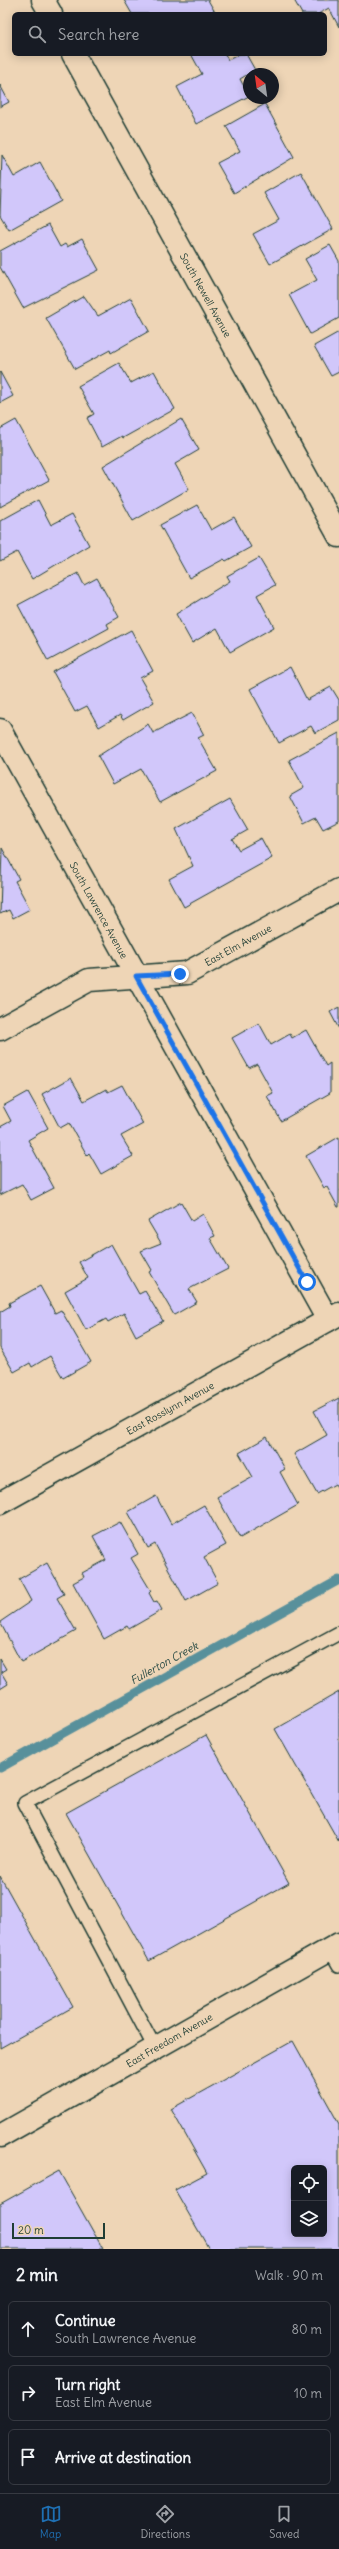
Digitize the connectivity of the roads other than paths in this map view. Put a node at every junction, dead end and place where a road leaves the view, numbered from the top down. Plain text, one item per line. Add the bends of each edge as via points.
1 (43, 0) edge
2 (50, 12) edge
3 (74, 56) edge
4 (339, 536) edge
5 (0, 730) edge
6 (339, 890) edge
7 (136, 976) junction
8 (0, 1029) edge
9 (334, 1317) edge
10 (0, 1503) edge
11 (339, 1633) edge
12 (336, 1952) edge
13 (155, 2048) junction
14 (0, 2136) edge

1 - 2 street
3 - 4 street, South Newell Avenue
5 - 7 street, South Lawrence Avenue
6 - 7 street, East Elm Avenue via 187,974
7 - 8 street, East Elm Avenue via 89,980
7 - 9 street, South Lawrence Avenue
9 - 10 street, East Rosslynn Avenue
11 - 13 lane via 25,1803
12 - 13 street, East Freedom Avenue
13 - 14 street, East Freedom Avenue

